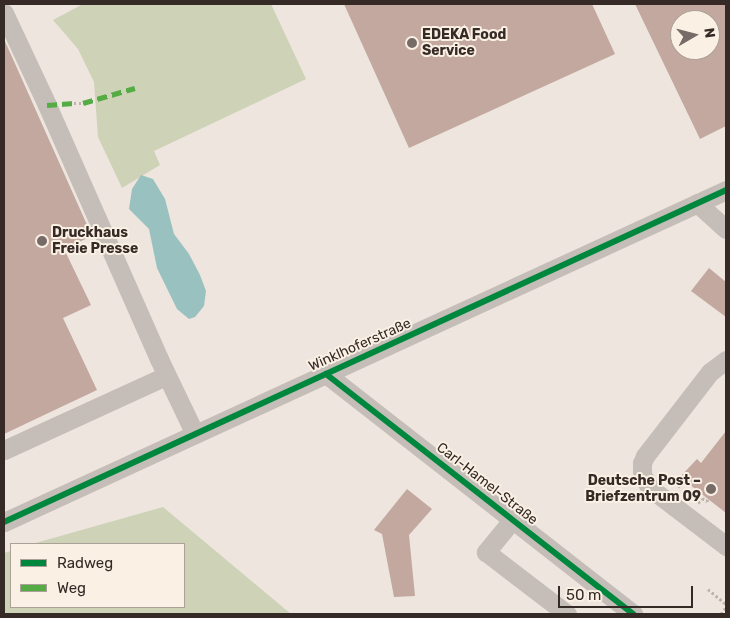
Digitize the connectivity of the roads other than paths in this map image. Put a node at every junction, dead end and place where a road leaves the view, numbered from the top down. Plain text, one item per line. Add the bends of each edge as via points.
1 (4, 13) edge
2 (726, 190) edge
3 (697, 203) junction
4 (726, 228) edge
5 (726, 360) edge
6 (326, 374) junction
7 (166, 376) junction
8 (195, 434) junction
9 (4, 450) edge
10 (512, 519) junction
11 (4, 522) edge
12 (726, 546) edge
13 (566, 614) edge
14 (632, 614) edge

1 - 7 street
2 - 3 street, Winklhoferstraße
3 - 4 street
3 - 6 street, Winklhoferstraße
5 - 12 street via 710,372 642,463 642,475 650,488
6 - 8 street, Winklhoferstraße
6 - 10 street, Carl-Hamel-Straße
7 - 8 street
7 - 9 street
8 - 11 street, Winklhoferstraße
10 - 13 street via 486,552
10 - 14 street, Carl-Hamel-Straße

